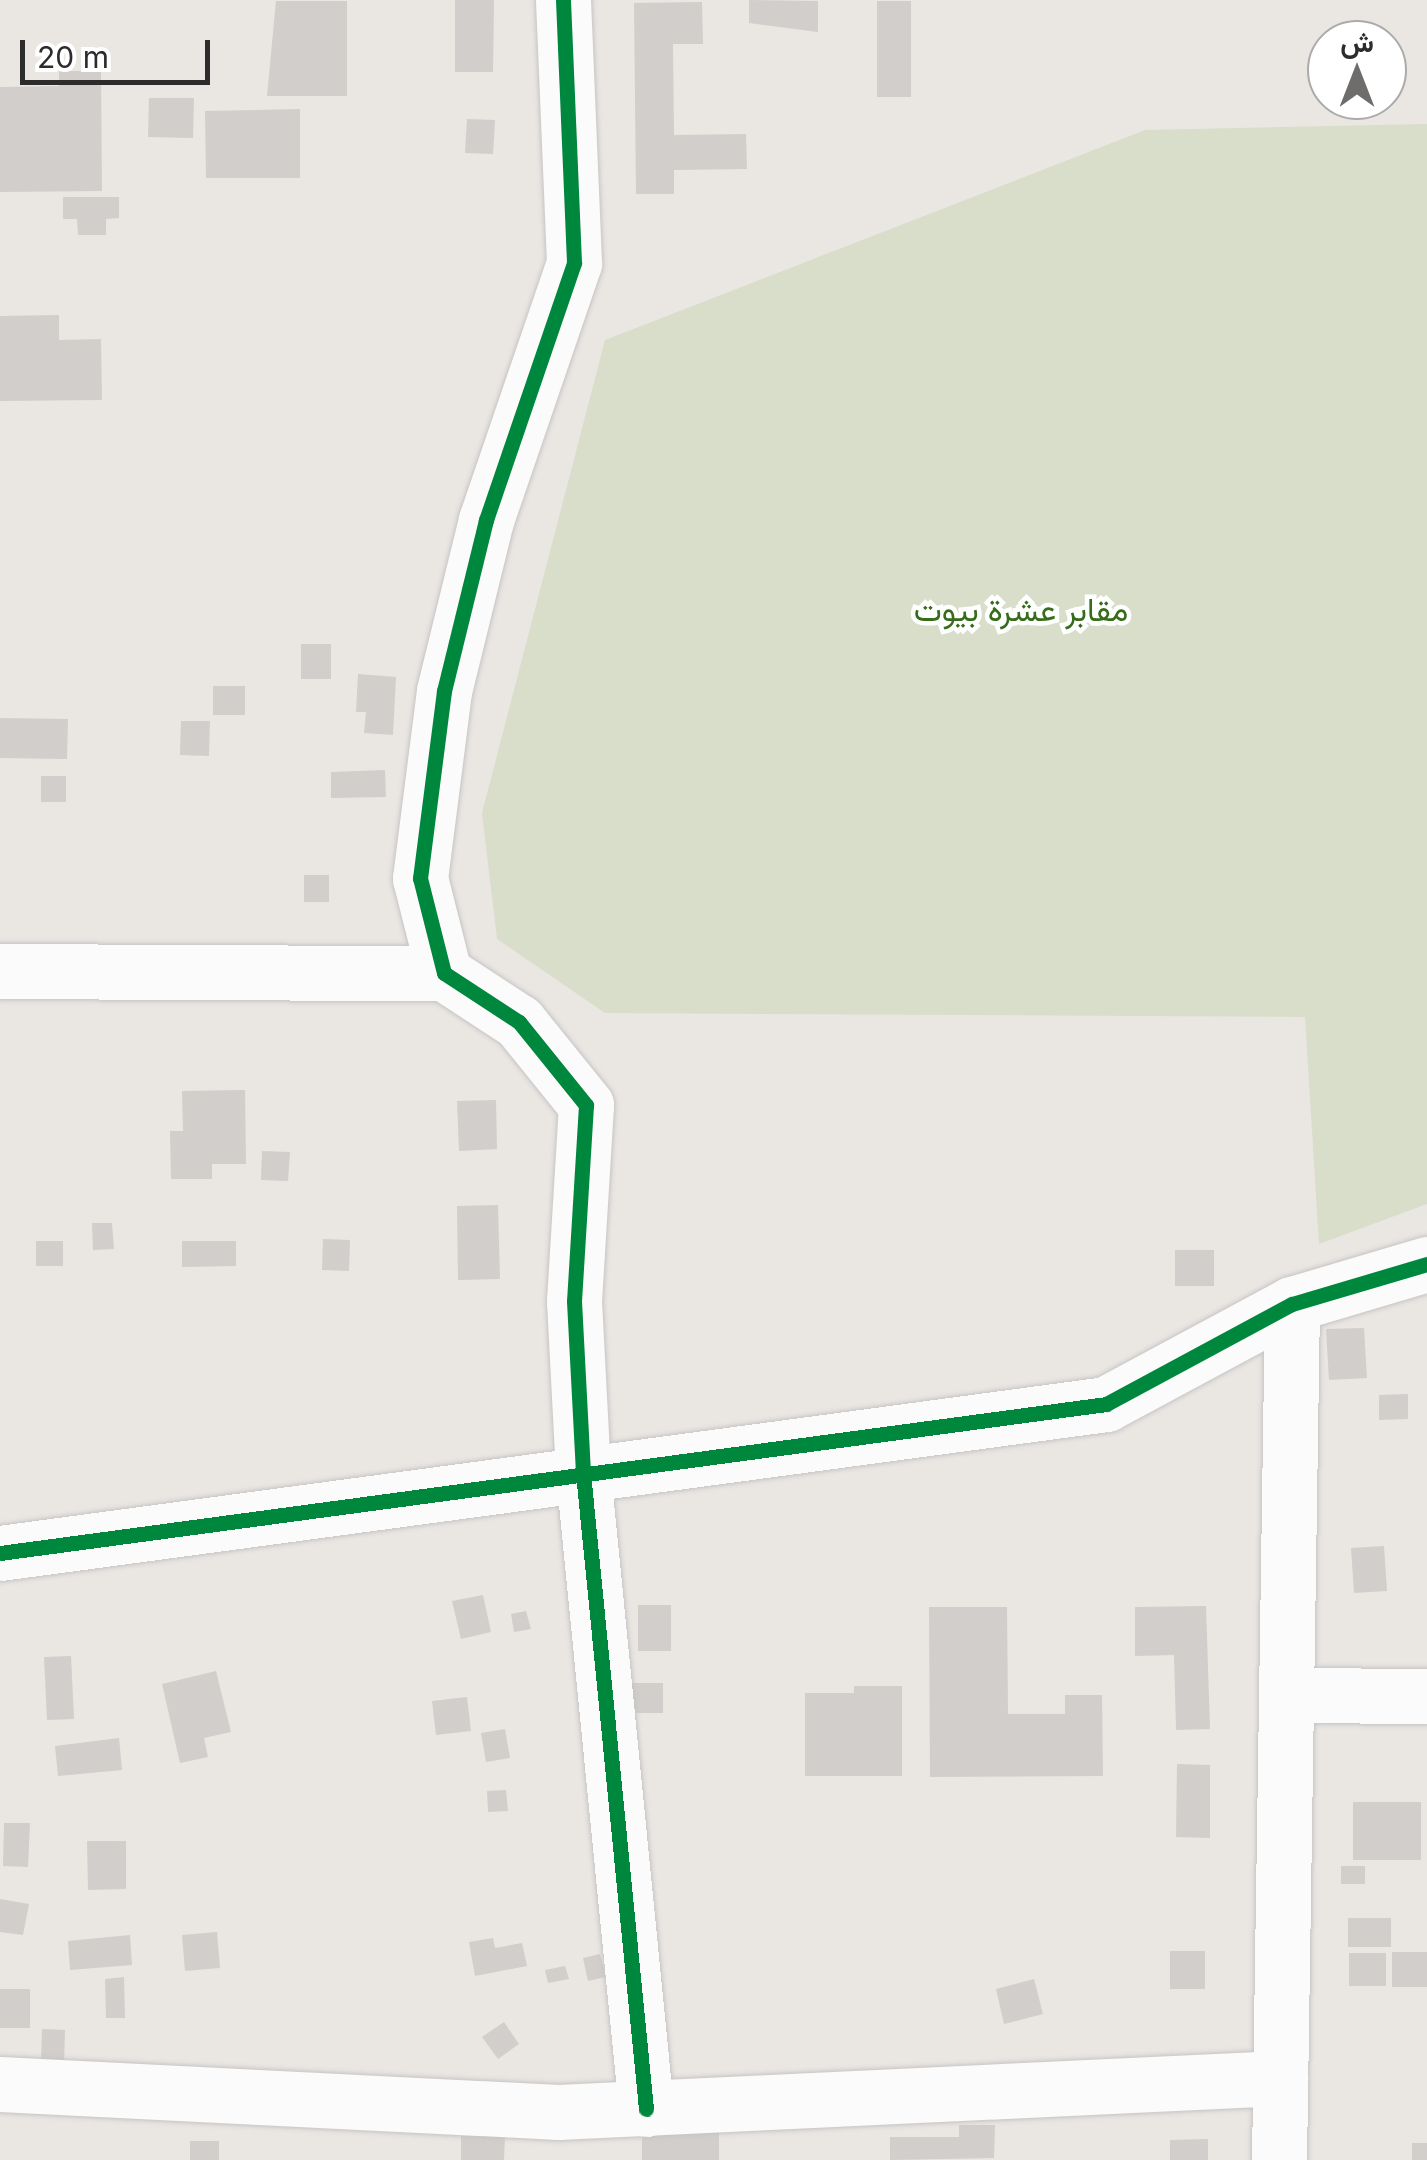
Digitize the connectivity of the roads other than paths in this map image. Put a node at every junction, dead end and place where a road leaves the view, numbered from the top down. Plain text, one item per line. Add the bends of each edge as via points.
1 (563, 0) edge
2 (0, 971) edge
3 (444, 973) junction
4 (1427, 1264) edge
5 (1292, 1304) junction
6 (583, 1473) junction
7 (0, 1553) edge
8 (1287, 1695) junction
9 (1427, 1696) edge
10 (1280, 2078) junction
11 (0, 2084) edge
12 (646, 2109) junction
13 (558, 2136) edge
14 (1279, 2160) edge

1 - 3 street via 574,263 486,520 444,691 420,878
2 - 3 street
3 - 6 street via 519,1022 586,1106 574,1300
4 - 5 street
5 - 6 street via 1106,1404
5 - 8 street
6 - 7 street
6 - 12 street
8 - 9 street
8 - 10 street
10 - 12 street
10 - 14 street
11 - 13 street
12 - 13 street

